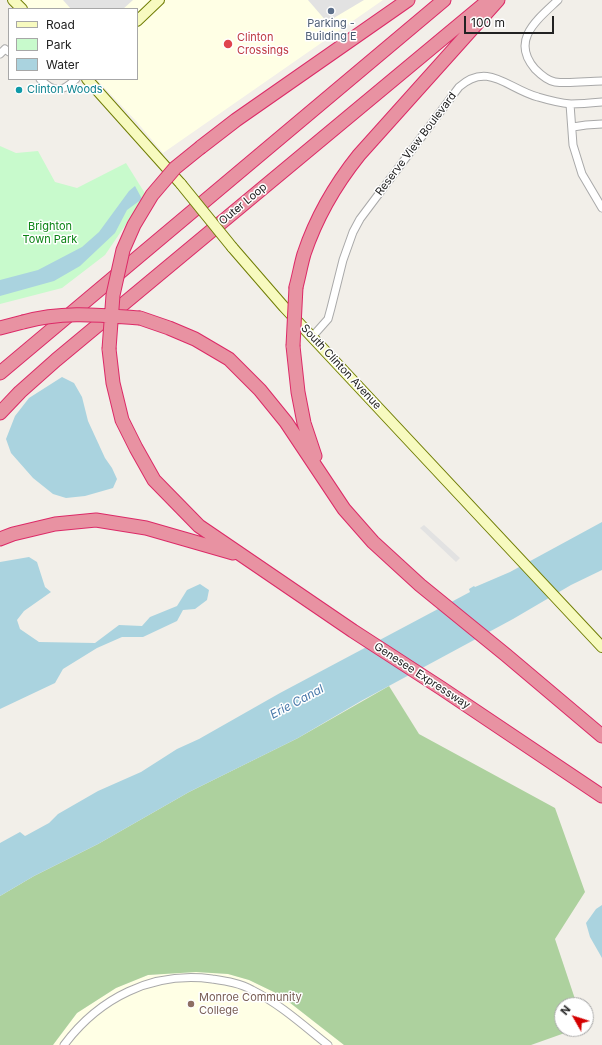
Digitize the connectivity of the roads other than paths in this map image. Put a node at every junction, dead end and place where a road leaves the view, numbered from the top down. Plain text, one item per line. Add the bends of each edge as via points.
1 (13, 0) edge
2 (159, 0) edge
3 (408, 0) edge
4 (444, 0) edge
5 (489, 0) edge
6 (498, 0) edge
7 (558, 0) edge
8 (21, 8) edge
9 (138, 20) edge
10 (8, 51) edge
11 (0, 54) edge
12 (41, 80) edge
13 (75, 80) edge
14 (89, 80) edge
15 (602, 81) edge
16 (602, 102) edge
17 (570, 104) junction
18 (602, 124) edge
19 (573, 127) junction
20 (602, 208) edge
21 (0, 328) edge
22 (312, 337) junction
23 (0, 374) edge
24 (0, 413) edge
25 (321, 473) junction
26 (0, 539) edge
27 (242, 556) junction
28 (602, 647) edge
29 (602, 736) edge
30 (602, 796) edge
31 (64, 1045) edge
32 (328, 1045) edge

1 - 8 street
2 - 9 street
3 - 27 highway, Genesee Expressway, bridge via 242,116 176,168 152,195 123,250 115,288 108,349 122,420 154,480 199,526
4 - 23 highway
5 - 24 highway, Outer Loop via 62,355
6 - 25 highway, bridge via 342,177 316,223 304,254 296,287 293,346 304,423
7 - 15 street via 532,25 526,37 525,51 530,63 539,73 554,82
10 - 11 street via 5,49
12 - 13 street via 54,89 61,90
14 - 22 street, South Clinton Avenue, bridge
16 - 17 street, Reserve View Boulevard
17 - 19 street
17 - 22 street, Reserve View Boulevard via 536,96 488,76 477,76 458,87 360,219 343,260 328,319
18 - 19 street
19 - 20 street via 573,144 582,174
21 - 25 highway, bridge via 40,317 90,314 140,318 195,339 229,359 260,390
22 - 28 street, South Clinton Avenue
25 - 29 highway via 344,509 373,542 420,585
26 - 27 highway via 55,524 96,520 146,528
27 - 30 highway, Genesee Expressway
31 - 32 street via 90,1017 125,992 171,978 200,977 228,981 252,989 278,1005

